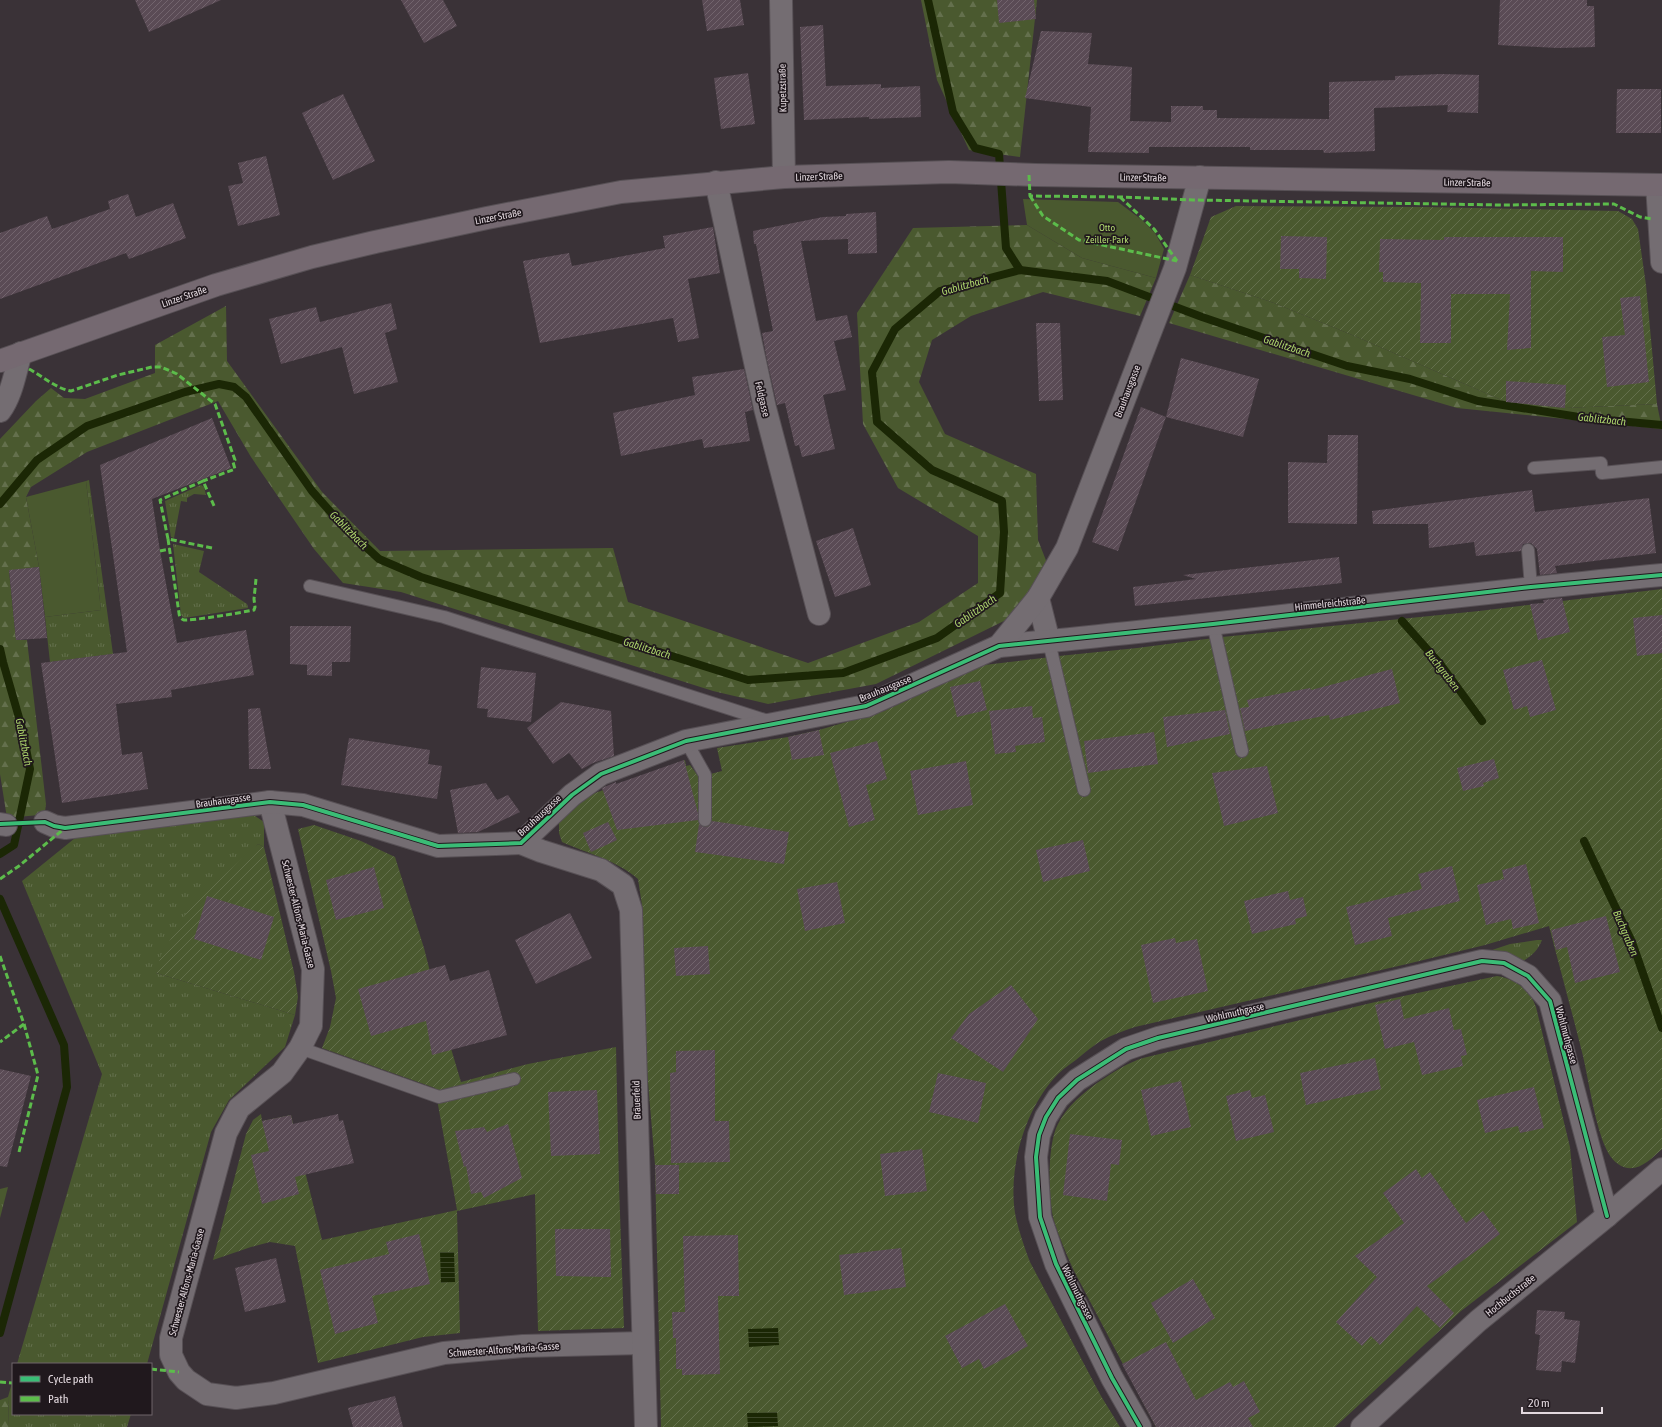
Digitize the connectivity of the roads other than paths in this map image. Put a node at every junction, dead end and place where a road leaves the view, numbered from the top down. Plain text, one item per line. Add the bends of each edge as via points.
1 (781, 0) edge
2 (784, 177) junction
3 (1200, 177) junction
4 (716, 182) junction
5 (1660, 185) edge
6 (1662, 262) edge
7 (21, 353) junction
8 (0, 361) edge
9 (0, 411) edge
10 (1662, 467) edge
11 (1534, 468) dead end
12 (1528, 550) dead end
13 (1662, 575) edge
14 (310, 586) dead end
15 (1531, 587) junction
16 (1038, 598) junction
17 (819, 614) dead end
18 (1213, 624) junction
19 (1049, 642) junction
20 (999, 646) junction
21 (776, 723) junction
22 (686, 741) junction
23 (1242, 751) dead end
24 (1084, 790) dead end
25 (270, 802) junction
26 (706, 820) dead end
27 (44, 822) dead end
28 (521, 843) junction
29 (300, 1048) junction
30 (514, 1079) dead end
31 (1662, 1169) edge
32 (1607, 1216) junction
33 (643, 1344) junction
34 (646, 1427) edge
35 (1140, 1427) edge
36 (1362, 1427) edge

1 - 2 street, Kupetzstraße
2 - 3 main road, Linzer Straße via 949,172
2 - 4 main road, Linzer Straße
3 - 5 main road, Linzer Straße
3 - 16 street, Brauhausgasse via 1175,268 1067,548
4 - 7 main road, Linzer Straße via 621,192 487,218 305,259 216,285
4 - 17 street, Feldgasse via 765,408
5 - 6 street
7 - 8 main road, Linzer Straße
7 - 9 street via 10,391
10 - 11 lane via 1602,473 1600,463
12 - 15 lane
13 - 15 street, Himmelreichstraße
14 - 21 lane via 444,617
15 - 18 street, Himmelreichstraße
16 - 19 street
16 - 20 street, Brauhausgasse
18 - 19 street, Himmelreichstraße
18 - 23 lane
19 - 20 street, Himmelreichstraße
19 - 24 lane
20 - 21 street, Brauhausgasse via 866,706
21 - 22 street, Brauhausgasse
22 - 26 lane via 705,775
22 - 28 street, Brauhausgasse via 601,774 572,795
25 - 27 street, Brauhausgasse via 72,827 54,826
25 - 28 street, Brauhausgasse via 303,805 438,846
25 - 29 street, Schwester-Alfons-Maria-Gasse via 313,969 311,1026
28 - 33 street, Bräuerfeld via 601,870 623,885 631,910
29 - 30 lane via 439,1097
29 - 33 street, Schwester-Alfons-Maria-Gasse via 282,1073 238,1108 226,1133 171,1338 171,1355 186,1380 207,1394 236,1398 274,1393 444,1354 524,1346
31 - 32 street, Hochbuchstraße
32 - 35 street, Wohlmuthgasse via 1550,1001 1528,976 1504,963 1482,961 1158,1038 1126,1050 1076,1080 1058,1098 1039,1135 1036,1156 1040,1217 1056,1264 1112,1378
32 - 36 street, Hochbuchstraße via 1478,1321
33 - 34 street, Bräuerfeld

